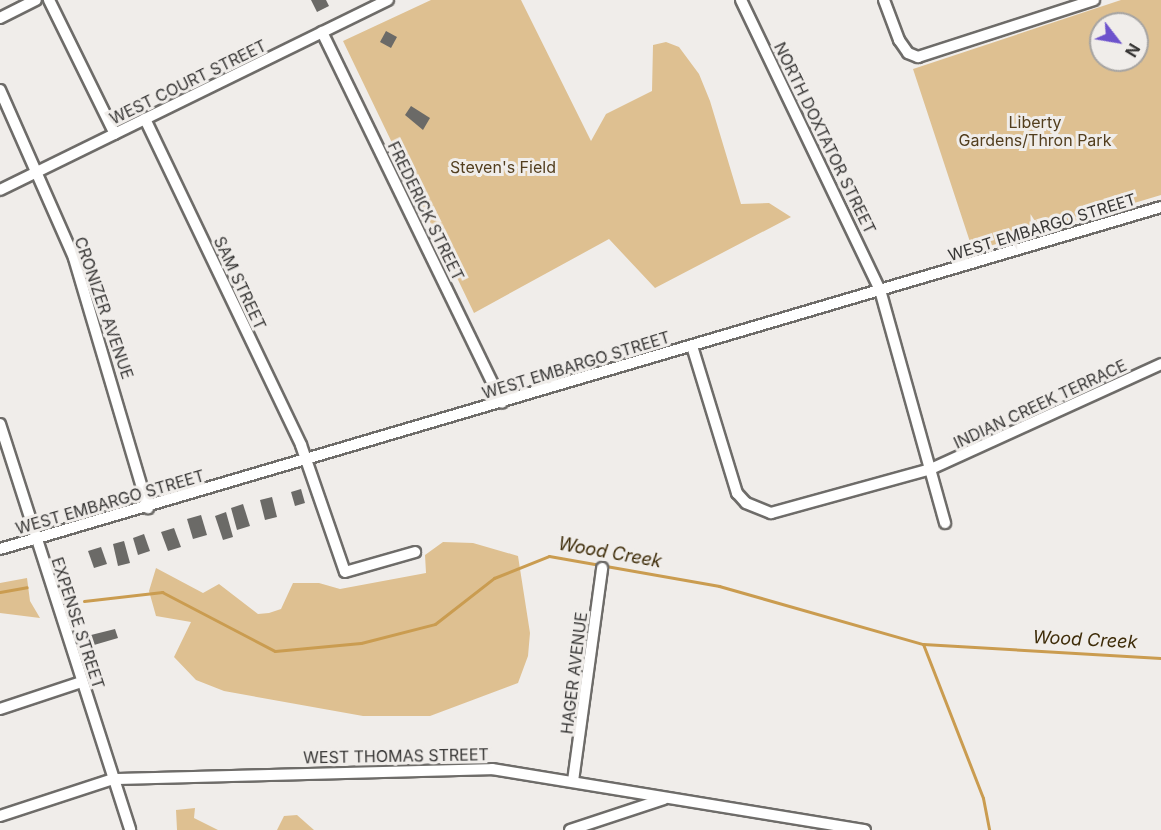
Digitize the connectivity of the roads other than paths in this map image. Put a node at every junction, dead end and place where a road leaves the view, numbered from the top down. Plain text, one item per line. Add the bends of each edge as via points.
1 (36, 0) edge
2 (49, 0) edge
3 (388, 0) edge
4 (741, 0) edge
5 (884, 0) edge
6 (1094, 0) edge
7 (0, 18) edge
8 (322, 32) junction
9 (0, 90) edge
10 (145, 119) junction
11 (115, 134) junction
12 (36, 172) junction
13 (0, 190) edge
14 (1161, 207) edge
15 (880, 290) junction
16 (692, 346) junction
17 (1161, 364) edge
18 (502, 403) junction
19 (0, 424) edge
20 (307, 460) junction
21 (931, 469) junction
22 (148, 508) junction
23 (945, 523) dead end
24 (36, 541) junction
25 (0, 549) edge
26 (415, 552) dead end
27 (602, 568) dead end
28 (81, 682) junction
29 (0, 709) edge
30 (113, 779) junction
31 (573, 782) junction
32 (668, 798) junction
33 (0, 816) edge
34 (130, 830) edge
35 (570, 830) edge
36 (865, 830) edge

1 - 7 street
2 - 11 street
3 - 8 street, WEST COURT STREET
4 - 15 street, NORTH DOXTATOR STREET
5 - 6 street via 899,40 908,53 919,57
8 - 10 street, WEST COURT STREET
8 - 18 street, FREDERICK STREET
9 - 12 street, CRONIZER AVENUE
10 - 11 street, WEST COURT STREET
10 - 20 street, SAM STREET
11 - 12 street, WEST COURT STREET
12 - 13 street, WEST COURT STREET
12 - 22 street, CRONIZER AVENUE via 74,258
14 - 15 street, WEST EMBARGO STREET
15 - 16 street, WEST EMBARGO STREET
15 - 21 street
16 - 18 street, WEST EMBARGO STREET
16 - 21 street, INDIAN CREEK TERRACE via 737,493 758,510 771,513 795,509
17 - 21 street, INDIAN CREEK TERRACE
18 - 20 street, WEST EMBARGO STREET
19 - 24 street, EXPENSE STREET
20 - 22 street, WEST EMBARGO STREET
20 - 26 street, SAM STREET via 345,572
21 - 23 street
22 - 24 street, WEST EMBARGO STREET
24 - 25 street, WEST EMBARGO STREET
24 - 28 street, EXPENSE STREET
27 - 31 street, HAGER AVENUE
28 - 29 street
28 - 30 street, EXPENSE STREET
30 - 31 street, WEST THOMAS STREET via 492,769
30 - 33 street, WEST THOMAS STREET
30 - 34 street, EXPENSE STREET
31 - 32 street, WEST THOMAS STREET
32 - 35 street
32 - 36 street, WEST THOMAS STREET

